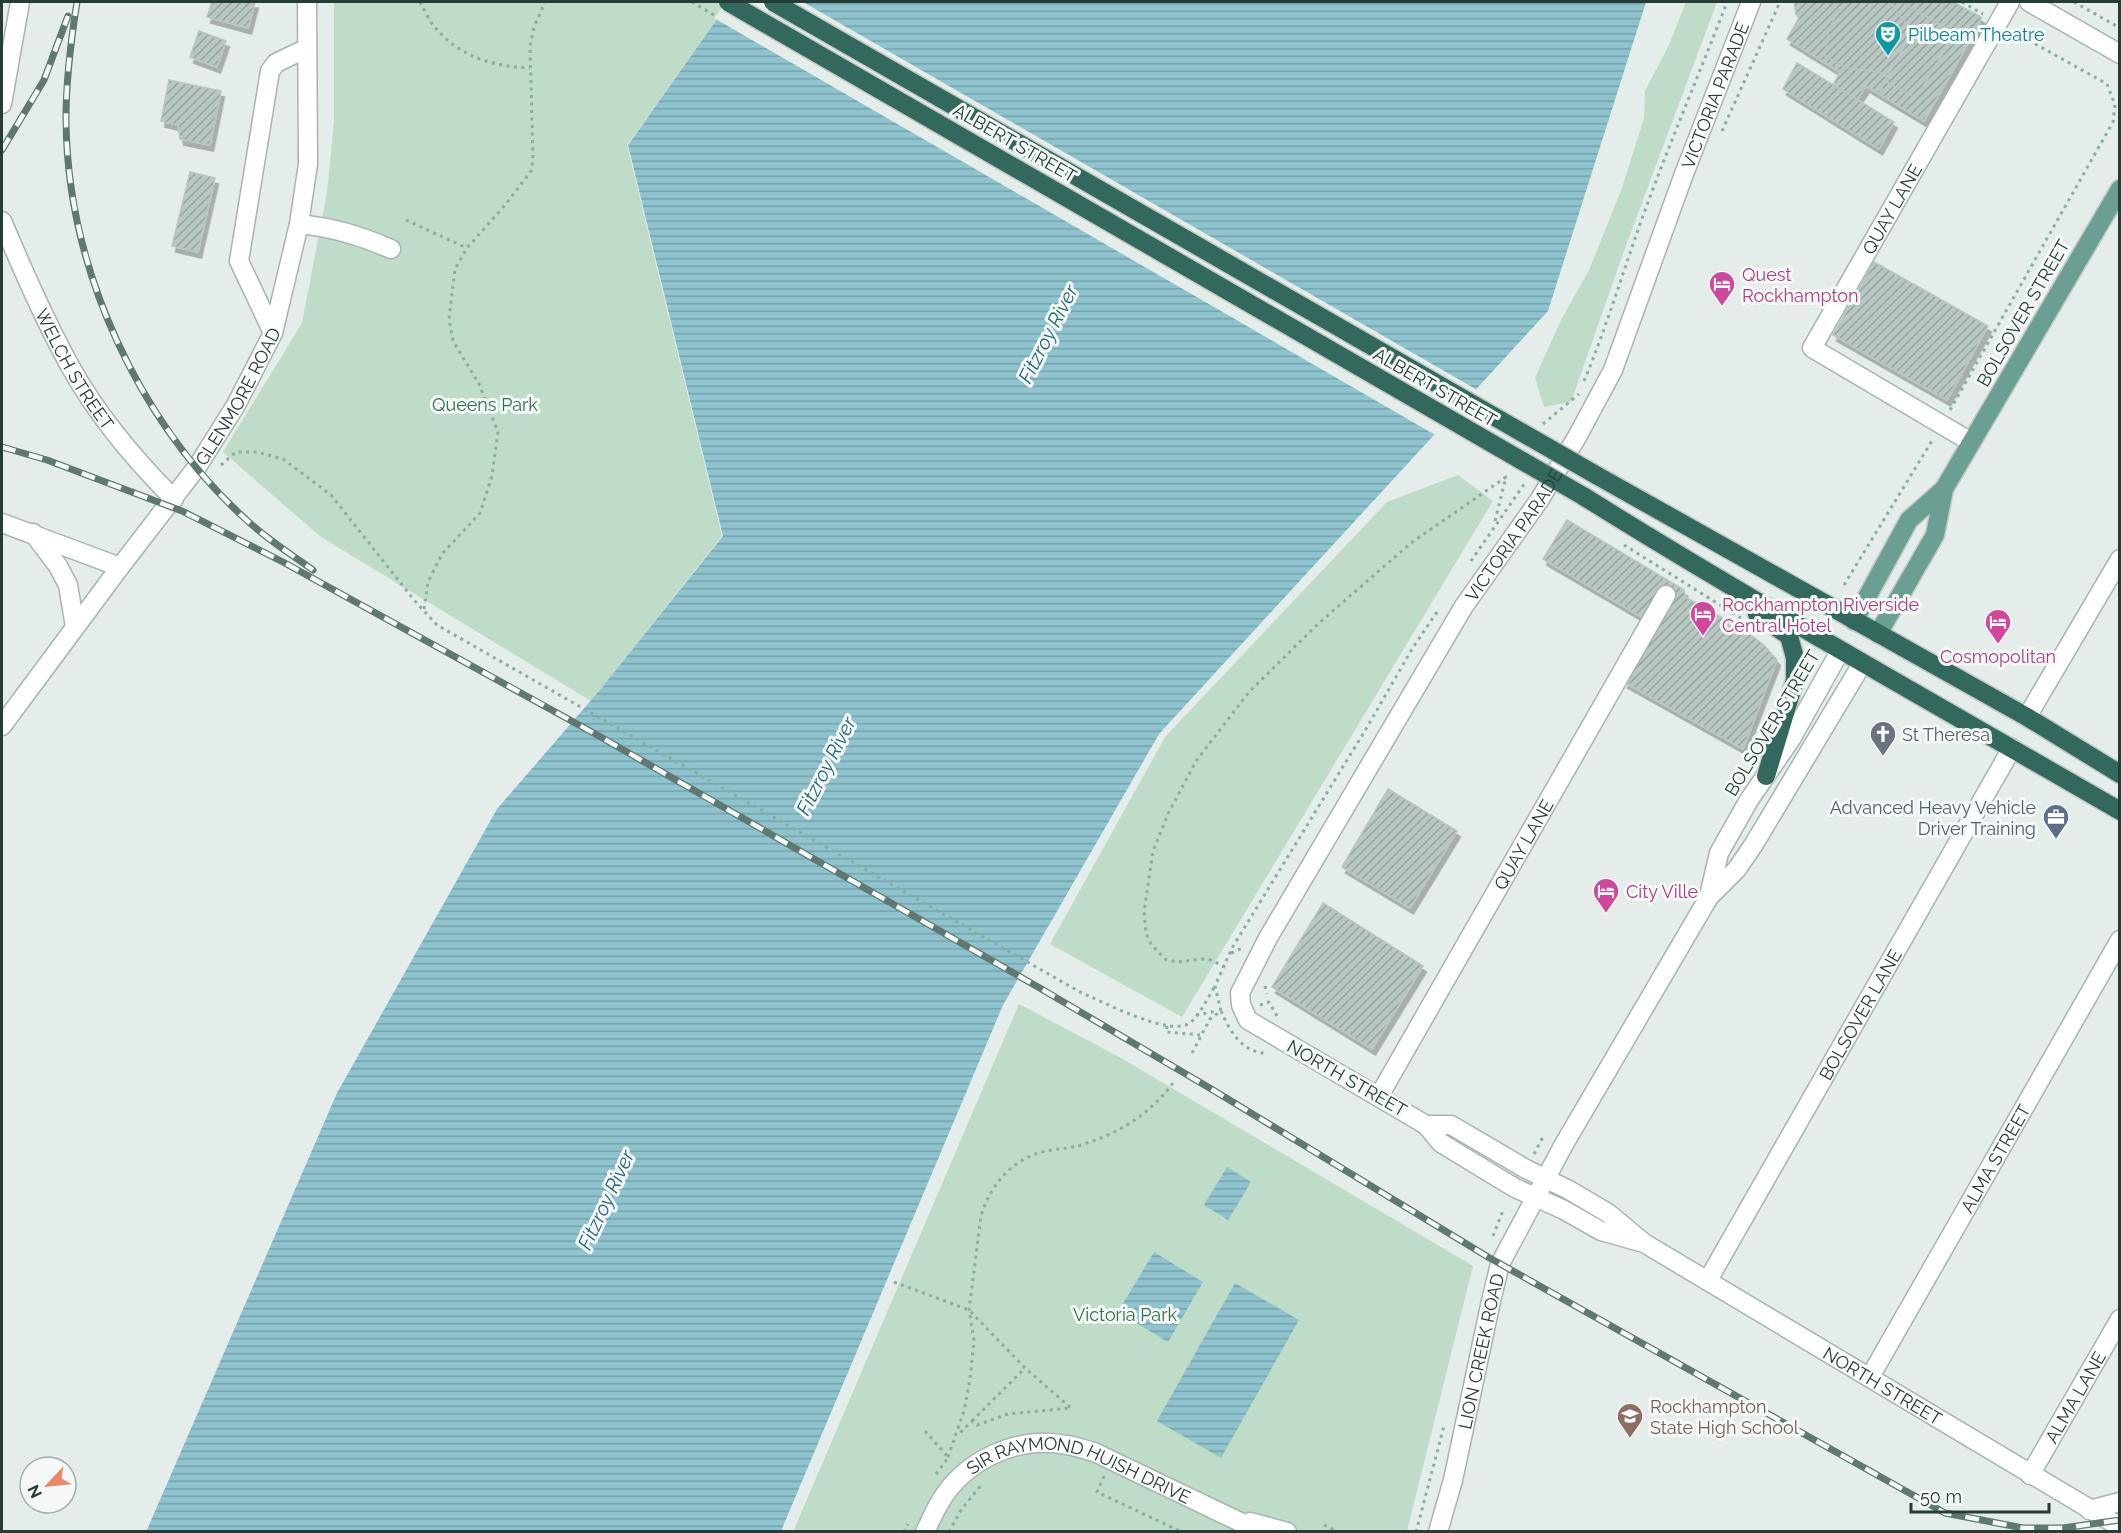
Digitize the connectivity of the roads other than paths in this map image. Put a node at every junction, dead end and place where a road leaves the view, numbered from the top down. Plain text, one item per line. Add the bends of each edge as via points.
1 (20, 2) edge
2 (307, 2) edge
3 (728, 2) edge
4 (773, 2) edge
5 (1751, 2) edge
6 (2010, 2) edge
7 (2029, 2) edge
8 (307, 48) junction
9 (2120, 54) edge
10 (2, 104) edge
11 (2120, 189) edge
12 (2, 221) edge
13 (299, 224) junction
14 (391, 249) dead end
15 (273, 333) junction
16 (1971, 442) junction
17 (1944, 489) junction
18 (174, 499) junction
19 (2, 523) edge
20 (33, 533) junction
21 (2120, 560) edge
22 (1689, 562) junction
23 (120, 567) junction
24 (1666, 595) dead end
25 (1854, 621) junction
26 (75, 627) junction
27 (1878, 634) junction
28 (1840, 651) junction
29 (1862, 663) junction
30 (2026, 717) junction
31 (2, 726) edge
32 (2012, 748) junction
33 (2120, 774) edge
34 (1766, 776) junction
35 (2120, 812) edge
36 (1708, 897) junction
37 (2120, 940) edge
38 (1268, 1032) joint
39 (1379, 1096) junction
40 (1426, 1125) junction
41 (1545, 1179) junction
42 (1535, 1198) junction
43 (1644, 1243) junction
44 (1708, 1280) junction
45 (2120, 1319) edge
46 (1870, 1377) junction
47 (2031, 1475) junction
48 (2120, 1502) edge
49 (2089, 1510) junction
50 (1228, 1517) junction
51 (2120, 1527) edge
52 (925, 1532) edge
53 (1261, 1532) edge
54 (1287, 1532) edge
55 (1438, 1532) edge

1 - 10 street
2 - 8 street, GLENMORE ROAD
3 - 22 highway, ALBERT STREET, bridge via 1583,496
4 - 25 highway, ALBERT STREET, bridge
5 - 38 street, VICTORIA PARADE via 1613,370 1540,499 1464,606 1274,928 1240,993 1248,1020
6 - 16 street, QUAY LANE via 1812,348
7 - 9 street
8 - 13 street, GLENMORE ROAD via 308,164
8 - 15 street via 276,63 270,71 239,261
11 - 16 main road, BOLSOVER STREET
12 - 18 street, WELCH STREET via 71,368 130,453
13 - 14 street via 356,234
13 - 15 street, GLENMORE ROAD
15 - 18 street, GLENMORE ROAD via 236,405
16 - 17 main road, BOLSOVER STREET
17 - 25 main road, BOLSOVER STREET via 1909,520
17 - 27 main road, BOLSOVER STREET via 1935,535
18 - 23 street, GLENMORE ROAD
19 - 20 street
20 - 23 street
20 - 26 street via 68,585
21 - 30 street
22 - 28 highway, ALBERT STREET
22 - 34 highway via 1789,636 1795,680
23 - 26 street, GLENMORE ROAD
24 - 39 street, QUAY LANE
25 - 27 highway, ALBERT STREET
25 - 28 highway, BOLSOVER STREET
26 - 31 street, GLENMORE ROAD
27 - 29 highway, BOLSOVER STREET
27 - 30 highway, ALBERT STREET
28 - 29 highway, ALBERT STREET
28 - 34 street, BOLSOVER STREET
29 - 32 highway, ALBERT STREET
29 - 36 street, BOLSOVER STREET via 1754,844 1737,869
30 - 33 highway, ALBERT STREET
32 - 35 highway, ALBERT STREET
32 - 44 street, BOLSOVER LANE
34 - 36 street, BOLSOVER STREET via 1719,853
36 - 41 street, BOLSOVER STREET
37 - 46 street, ALMA STREET
38 - 39 street, NORTH STREET
39 - 40 street, NORTH STREET
40 - 41 street, NORTH STREET via 1450,1125
40 - 42 street, NORTH STREET via 1441,1143
41 - 42 street, LION CREEK ROAD
41 - 43 street, NORTH STREET via 1608,1213
42 - 43 street, NORTH STREET via 1601,1231
42 - 55 street, LION CREEK ROAD via 1500,1264
43 - 44 street, NORTH STREET
44 - 46 street, NORTH STREET
45 - 47 street, ALMA LANE
46 - 47 street, NORTH STREET
47 - 49 street, NORTH STREET
48 - 49 street
49 - 51 street, NORTH STREET
50 - 52 street, SIR RAYMOND HUISH DRIVE via 1094,1452 1066,1444 1043,1443 1000,1451 974,1464 940,1501
50 - 53 street, SIR RAYMOND HUISH DRIVE
50 - 54 street, SIR RAYMOND HUISH DRIVE

